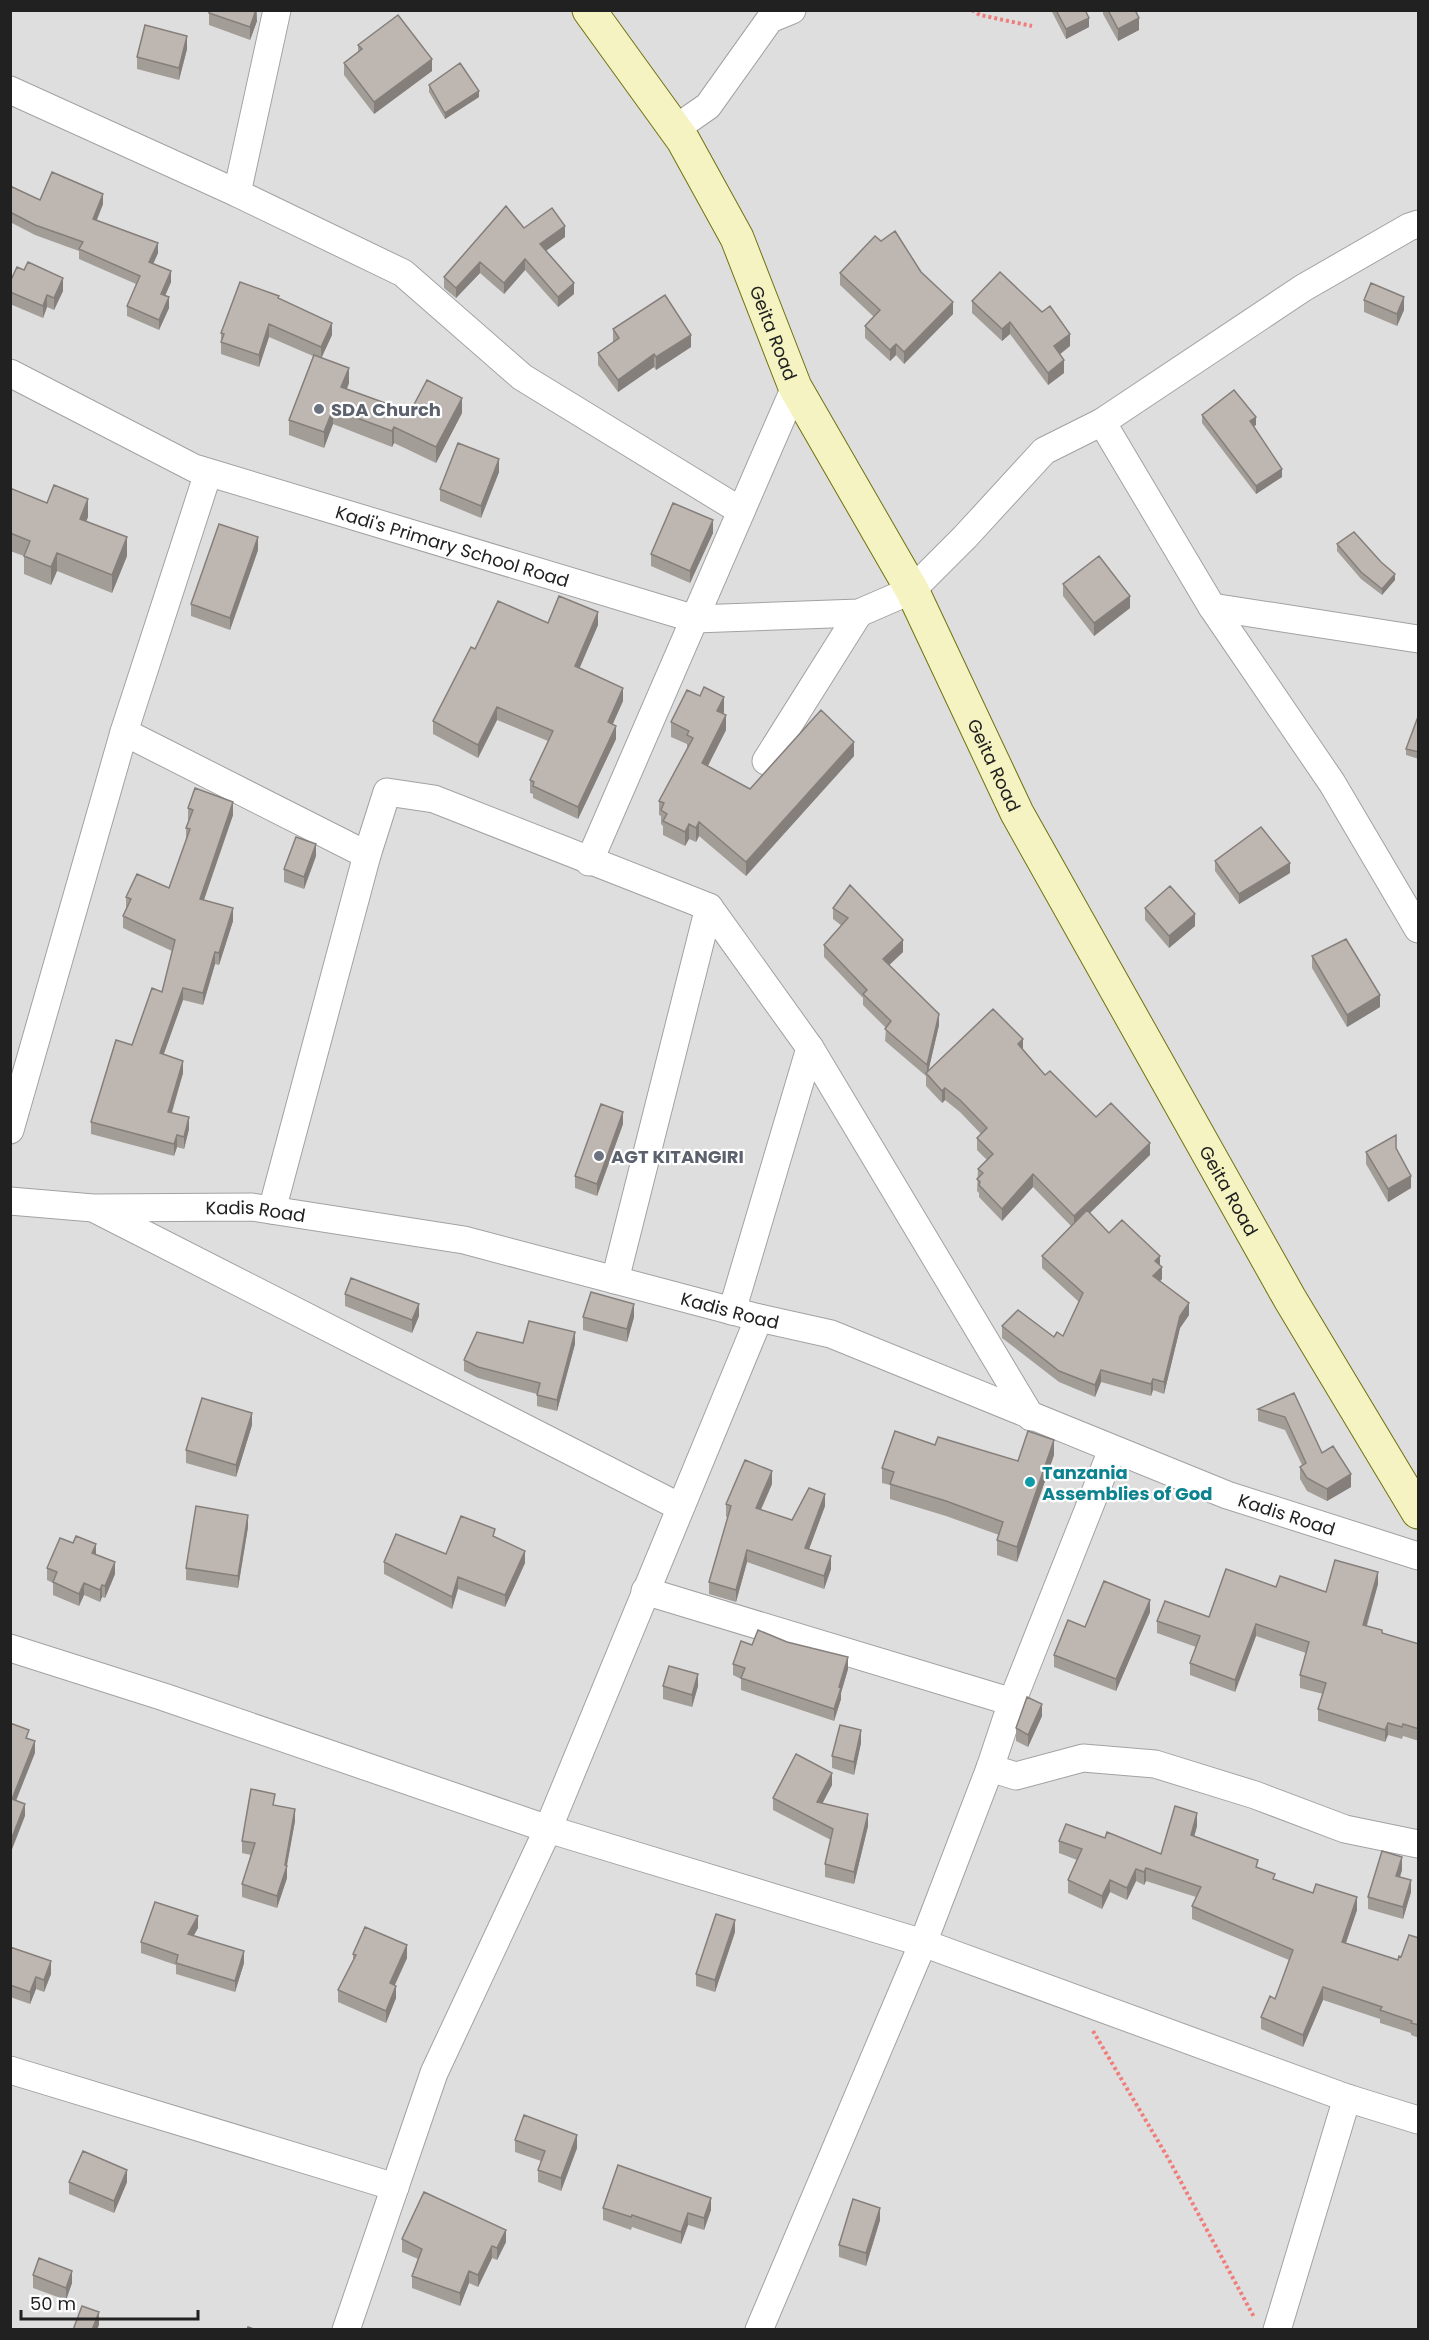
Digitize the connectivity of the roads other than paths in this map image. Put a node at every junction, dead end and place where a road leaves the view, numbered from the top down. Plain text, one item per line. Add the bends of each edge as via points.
1 (277, 10) edge
2 (589, 10) edge
3 (792, 10) edge
4 (10, 90) edge
5 (675, 129) junction
6 (237, 193) junction
7 (1419, 224) edge
8 (10, 373) edge
9 (795, 387) junction
10 (1102, 422) junction
11 (208, 473) junction
12 (741, 511) junction
13 (912, 590) junction
14 (1212, 607) junction
15 (860, 613) junction
16 (694, 618) junction
17 (1419, 639) edge
18 (124, 732) junction
19 (766, 761) dead end
20 (367, 855) junction
21 (589, 862) junction
22 (709, 907) junction
23 (1419, 929) edge
24 (810, 1048) junction
25 (10, 1130) edge
26 (10, 1201) edge
27 (93, 1208) junction
28 (272, 1210) junction
29 (615, 1280) junction
30 (732, 1311) junction
31 (759, 1318) junction
32 (1031, 1417) junction
33 (1112, 1450) junction
34 (680, 1507) junction
35 (1419, 1512) edge
36 (1419, 1557) edge
37 (645, 1591) junction
38 (10, 1648) edge
39 (1012, 1702) junction
40 (990, 1768) junction
41 (548, 1829) junction
42 (1419, 1844) edge
43 (923, 1943) junction
44 (10, 2070) edge
45 (1347, 2098) junction
46 (1419, 2120) edge
47 (395, 2187) junction
48 (1266, 2324) edge
49 (346, 2330) edge
50 (759, 2330) edge

1 - 6 street
2 - 5 main road, Geita Road
3 - 5 street via 770,18 708,106
4 - 6 street
5 - 9 main road, Geita Road via 737,238
6 - 12 street via 403,273 522,377
7 - 10 street via 1303,288
8 - 11 street, Kadi's Primary School Road
9 - 12 street
9 - 13 main road, Geita Road
10 - 13 street via 1044,451
10 - 14 street
11 - 16 street, Kadi's Primary School Road
11 - 18 street
12 - 16 street
13 - 15 street, Kadi's Primary School Road
13 - 35 main road, Geita Road via 1017,813 1290,1299
14 - 17 street
14 - 23 street via 1332,783
15 - 16 street, Kadi's Primary School Road
15 - 19 street
16 - 21 street
18 - 20 street
18 - 25 street
20 - 21 street via 387,792 434,799
20 - 28 street
21 - 22 street
22 - 24 street
22 - 29 street
24 - 30 street
24 - 32 street
26 - 27 street, Kadis Road
27 - 28 street, Kadis Road
27 - 34 street
28 - 29 street, Kadis Road via 464,1240
29 - 30 street, Kadis Road
30 - 31 street, Kadis Road
31 - 32 street, Kadis Road via 831,1334
31 - 34 street
32 - 33 street, Kadis Road
33 - 36 street, Kadis Road via 1227,1495
33 - 39 street
34 - 37 street
37 - 39 street
37 - 41 street
38 - 41 street
39 - 40 street
40 - 42 street via 1016,1776 1083,1758 1155,1764 1255,1795 1345,1829
40 - 43 street
41 - 43 street
41 - 47 street via 434,2073
43 - 45 street
43 - 50 street
44 - 47 street
45 - 46 street
45 - 48 street
47 - 49 street

